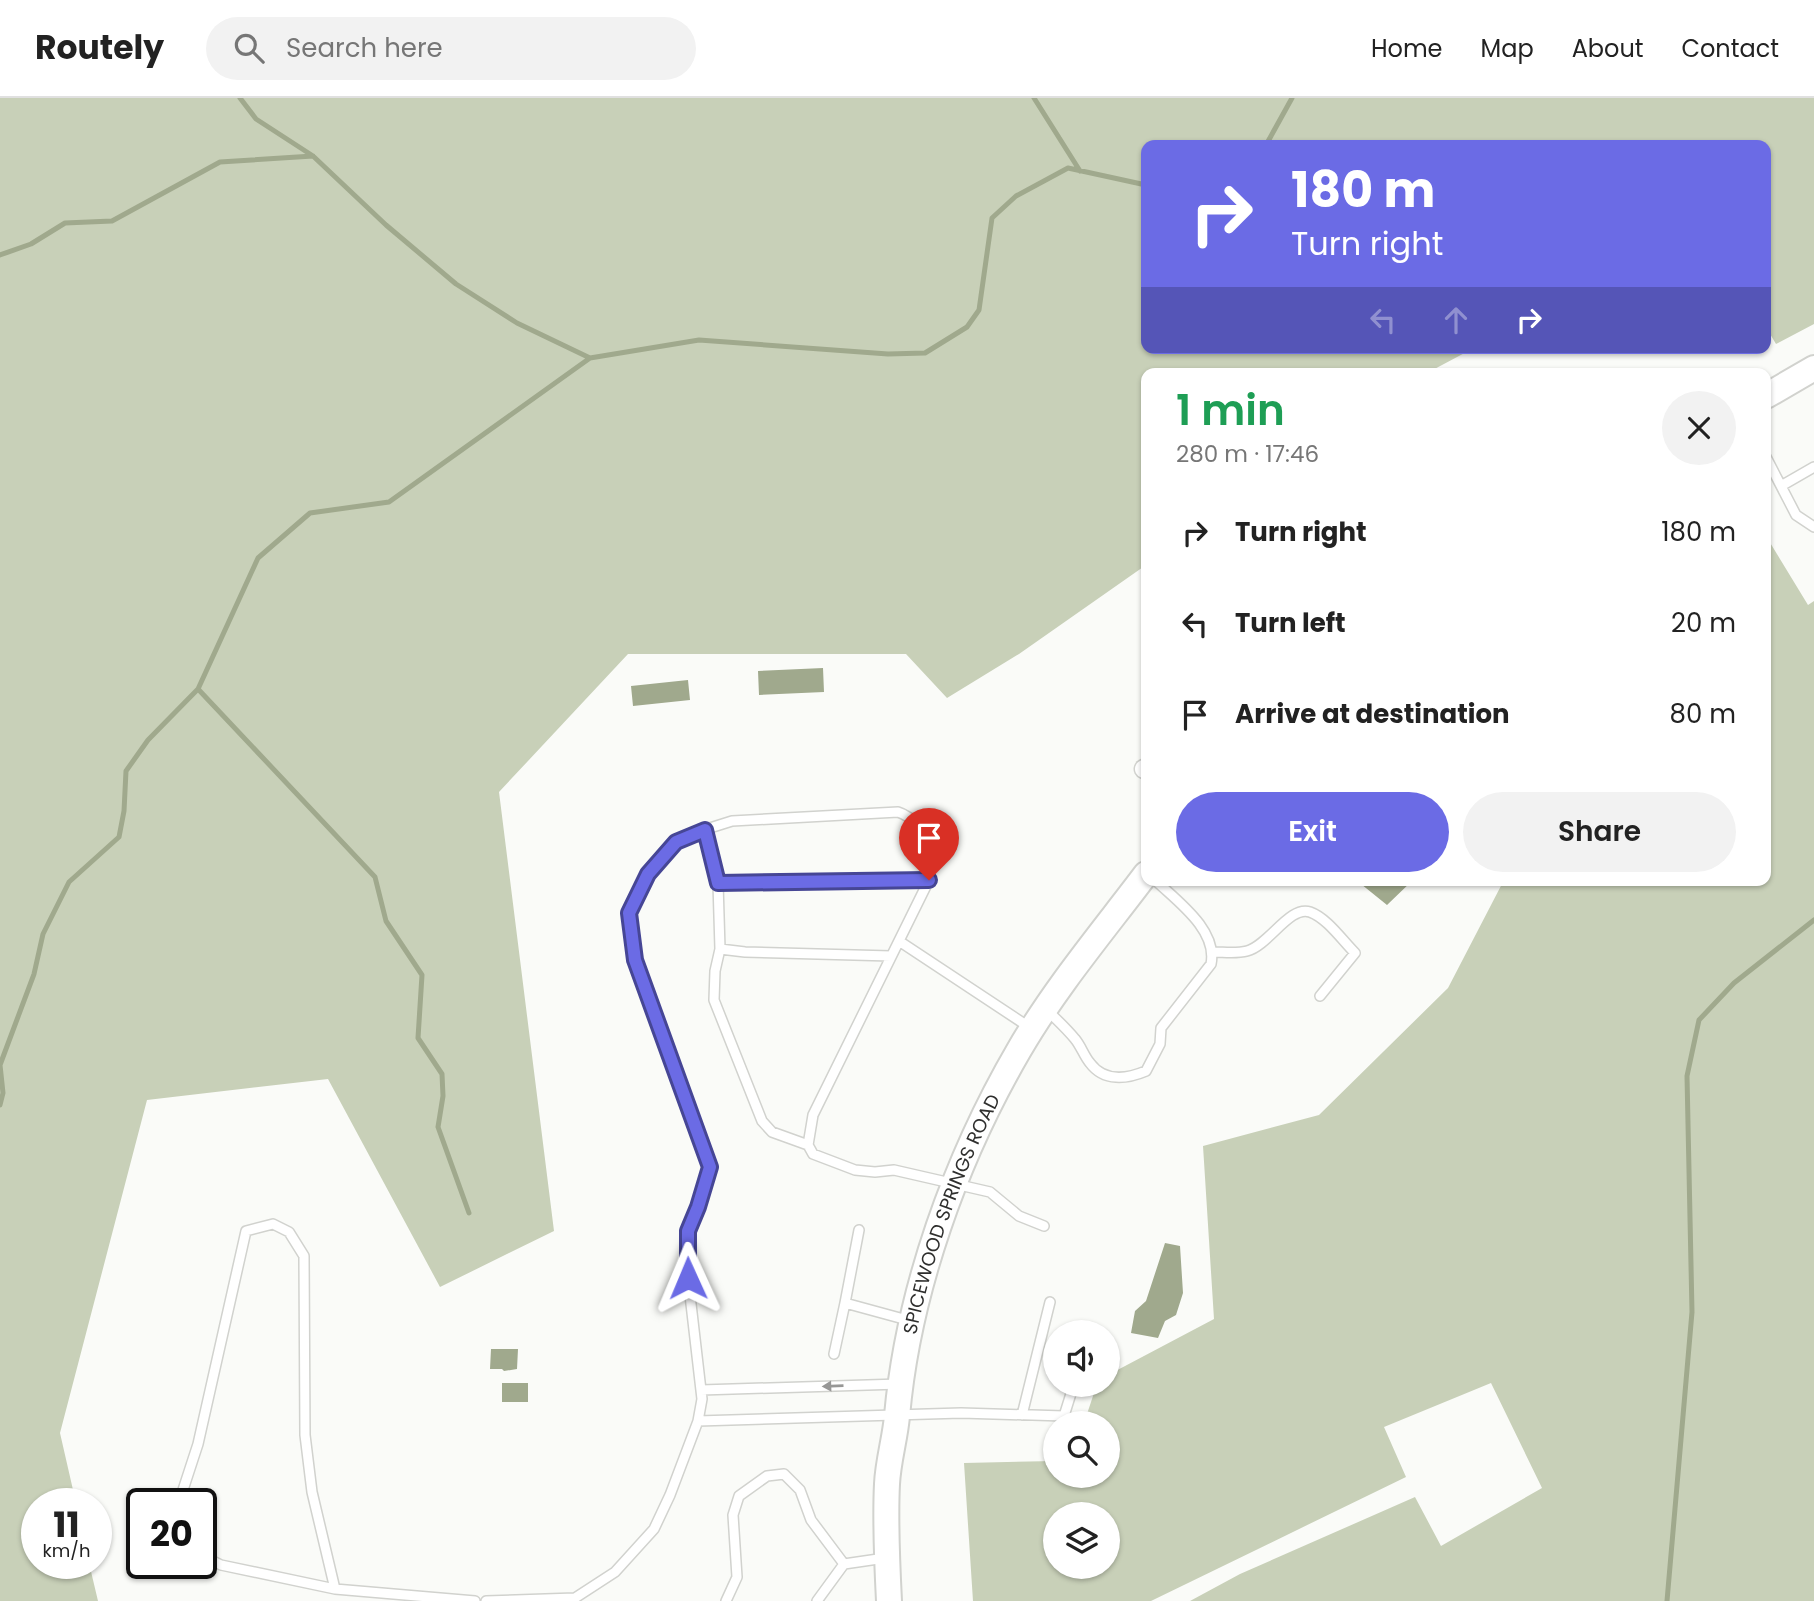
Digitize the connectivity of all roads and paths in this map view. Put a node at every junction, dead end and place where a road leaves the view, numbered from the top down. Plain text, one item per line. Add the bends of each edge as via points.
1 (1814, 368) edge
2 (1771, 393) edge
3 (1771, 467) edge
4 (1814, 467) edge
5 (1781, 486) junction
6 (1814, 527) edge
7 (705, 830) junction
8 (929, 880) junction
9 (1141, 881) edge
10 (718, 883) junction
11 (1161, 886) edge
12 (899, 941) junction
13 (720, 949) junction
14 (1213, 952) junction
15 (891, 956) junction
16 (1320, 996) dead end
17 (1039, 1019) junction
18 (808, 1145) junction
19 (954, 1183) junction
20 (1044, 1226) dead end
21 (859, 1230) dead end
22 (1050, 1302) dead end
23 (845, 1303) junction
24 (913, 1322) junction
25 (834, 1354) dead end
26 (902, 1384) junction
27 (701, 1390) junction
28 (1070, 1397) edge
29 (897, 1415) junction
30 (1022, 1415) junction
31 (698, 1421) junction
32 (184, 1488) edge
33 (887, 1558) junction
34 (217, 1563) edge
35 (844, 1564) junction
36 (335, 1589) junction
37 (475, 1601) edge
38 (486, 1601) edge
39 (726, 1601) edge
40 (817, 1601) edge
41 (889, 1601) edge

1 - 2 main road
3 - 5 lane
4 - 5 lane
5 - 6 lane via 1796,515
7 - 8 lane via 732,821 898,812 914,821 928,844
7 - 10 lane
7 - 27 lane via 676,842 648,874 629,913 635,960 710,1167 688,1231 688,1278
8 - 10 lane
8 - 12 lane
9 - 17 main road, SPICEWOOD SPRINGS ROAD
10 - 13 lane
11 - 14 lane via 1198,922
12 - 15 lane
12 - 17 lane
13 - 15 lane
13 - 18 lane via 714,1000 762,1121 772,1132
14 - 16 lane via 1247,951 1268,939 1292,915 1312,913 1355,953
14 - 17 lane via 1211,964 1161,1028 1160,1044 1146,1071 1131,1077 1100,1073 1077,1041
15 - 18 lane via 813,1115
17 - 19 main road, SPICEWOOD SPRINGS ROAD via 984,1115
18 - 19 lane via 813,1154 855,1170 894,1170
19 - 20 lane via 990,1192 1019,1216
19 - 24 main road, SPICEWOOD SPRINGS ROAD
21 - 23 lane
22 - 30 lane
23 - 24 lane
23 - 25 lane
24 - 26 main road, SPICEWOOD SPRINGS ROAD
26 -> 27 lane
26 - 29 main road, SPICEWOOD SPRINGS ROAD
27 - 31 lane
28 - 30 lane via 1064,1416
29 - 30 lane
29 - 31 lane
29 - 33 main road, SPICEWOOD SPRINGS ROAD via 887,1483
31 - 38 lane via 654,1529 615,1572 575,1598
32 - 36 lane via 198,1444 246,1231 272,1224 289,1232 304,1256 305,1435 312,1492
33 - 35 lane
33 - 41 main road, SPICEWOOD SPRINGS ROAD
34 - 36 lane
35 - 39 lane via 811,1520 800,1490 783,1474 767,1476 739,1496 733,1515 737,1577
35 - 40 lane
36 - 37 lane

